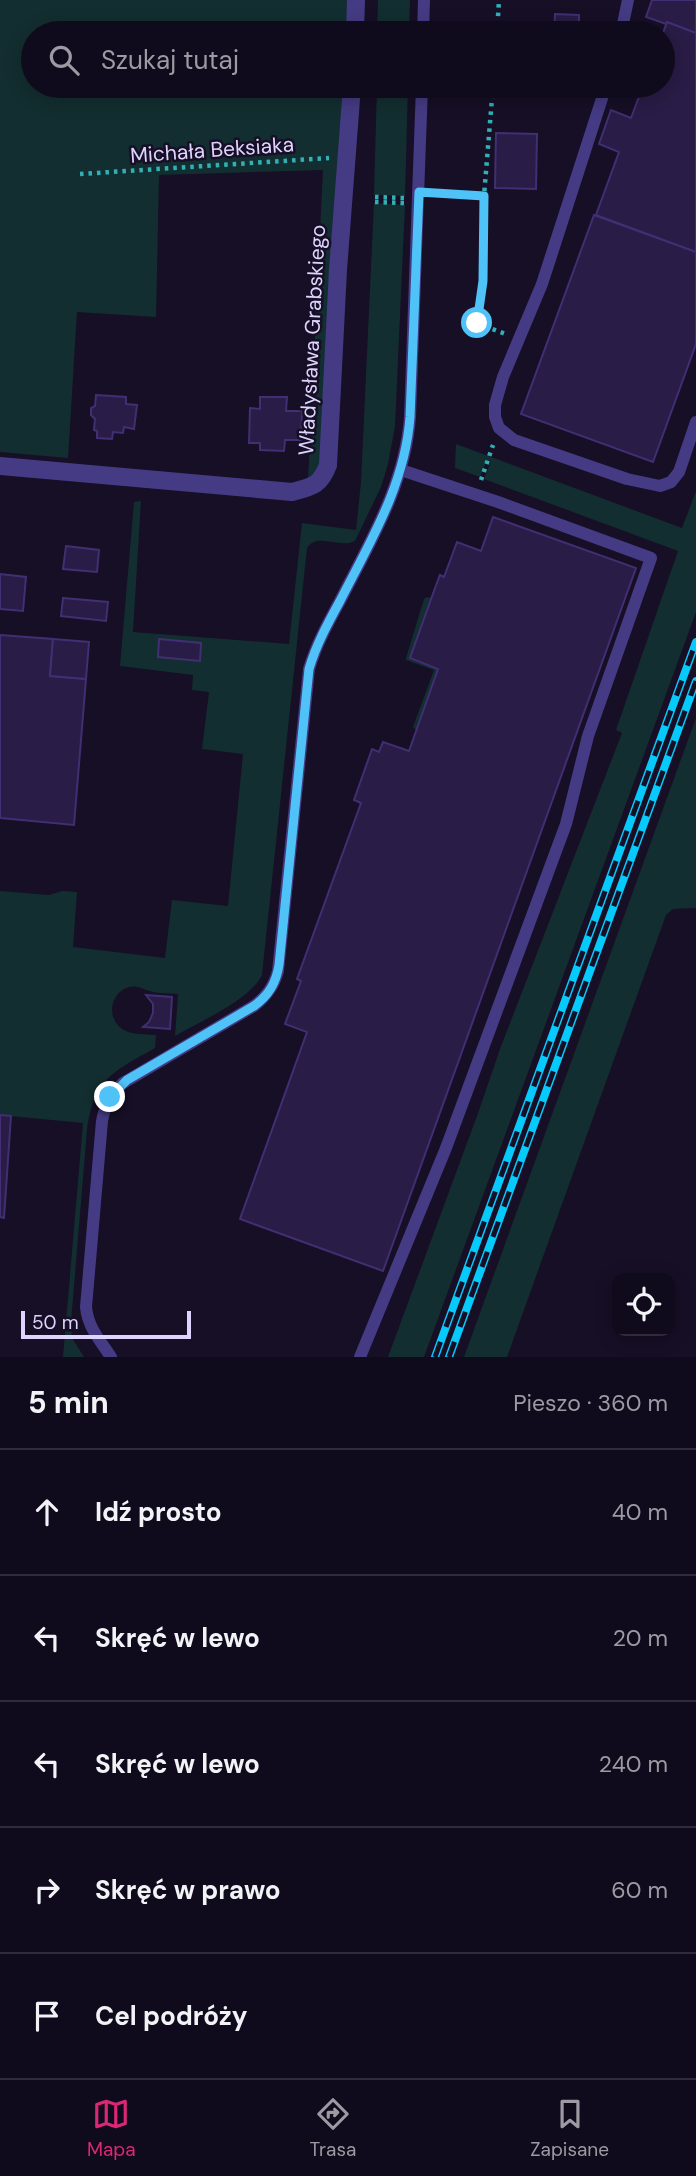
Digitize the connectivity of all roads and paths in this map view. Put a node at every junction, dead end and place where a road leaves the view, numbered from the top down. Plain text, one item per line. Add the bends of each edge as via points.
1 (356, 0) edge
2 (424, 0) edge
3 (499, 0) edge
4 (628, 0) edge
5 (355, 21) edge
6 (423, 21) edge
7 (498, 21) edge
8 (624, 21) edge
9 (351, 98) edge
10 (422, 98) edge
11 (492, 98) edge
12 (602, 98) edge
13 (347, 157) junction
14 (80, 174) dead end
15 (419, 192) junction
16 (484, 196) junction
17 (391, 198) dead end
18 (405, 203) dead end
19 (494, 330) dead end
20 (696, 422) edge
21 (492, 450) dead end
22 (0, 466) edge
23 (401, 470) junction
24 (482, 479) dead end
25 (111, 1357) edge
26 (360, 1357) edge

1 - 5 street
2 - 6 lane
3 - 7 path
4 - 8 lane
9 - 13 street, Władysława Grabskiego
10 - 15 lane
11 - 16 path
12 - 20 lane via 542,284 503,377 495,417 502,432 514,440 656,486 677,476
13 - 14 path, Michała Beksiaka
13 - 22 street, Władysława Grabskiego via 328,465 323,478 312,487 292,492
15 - 16 path
15 - 23 lane via 410,417
16 - 19 path via 483,281 476,320
17 - 18 path via 375,199
21 - 24 path
23 - 25 lane via 386,512 309,669 279,965 272,989 254,1006 127,1080 106,1105 86,1310 92,1329
23 - 26 lane via 651,558 588,736 566,824 446,1148

